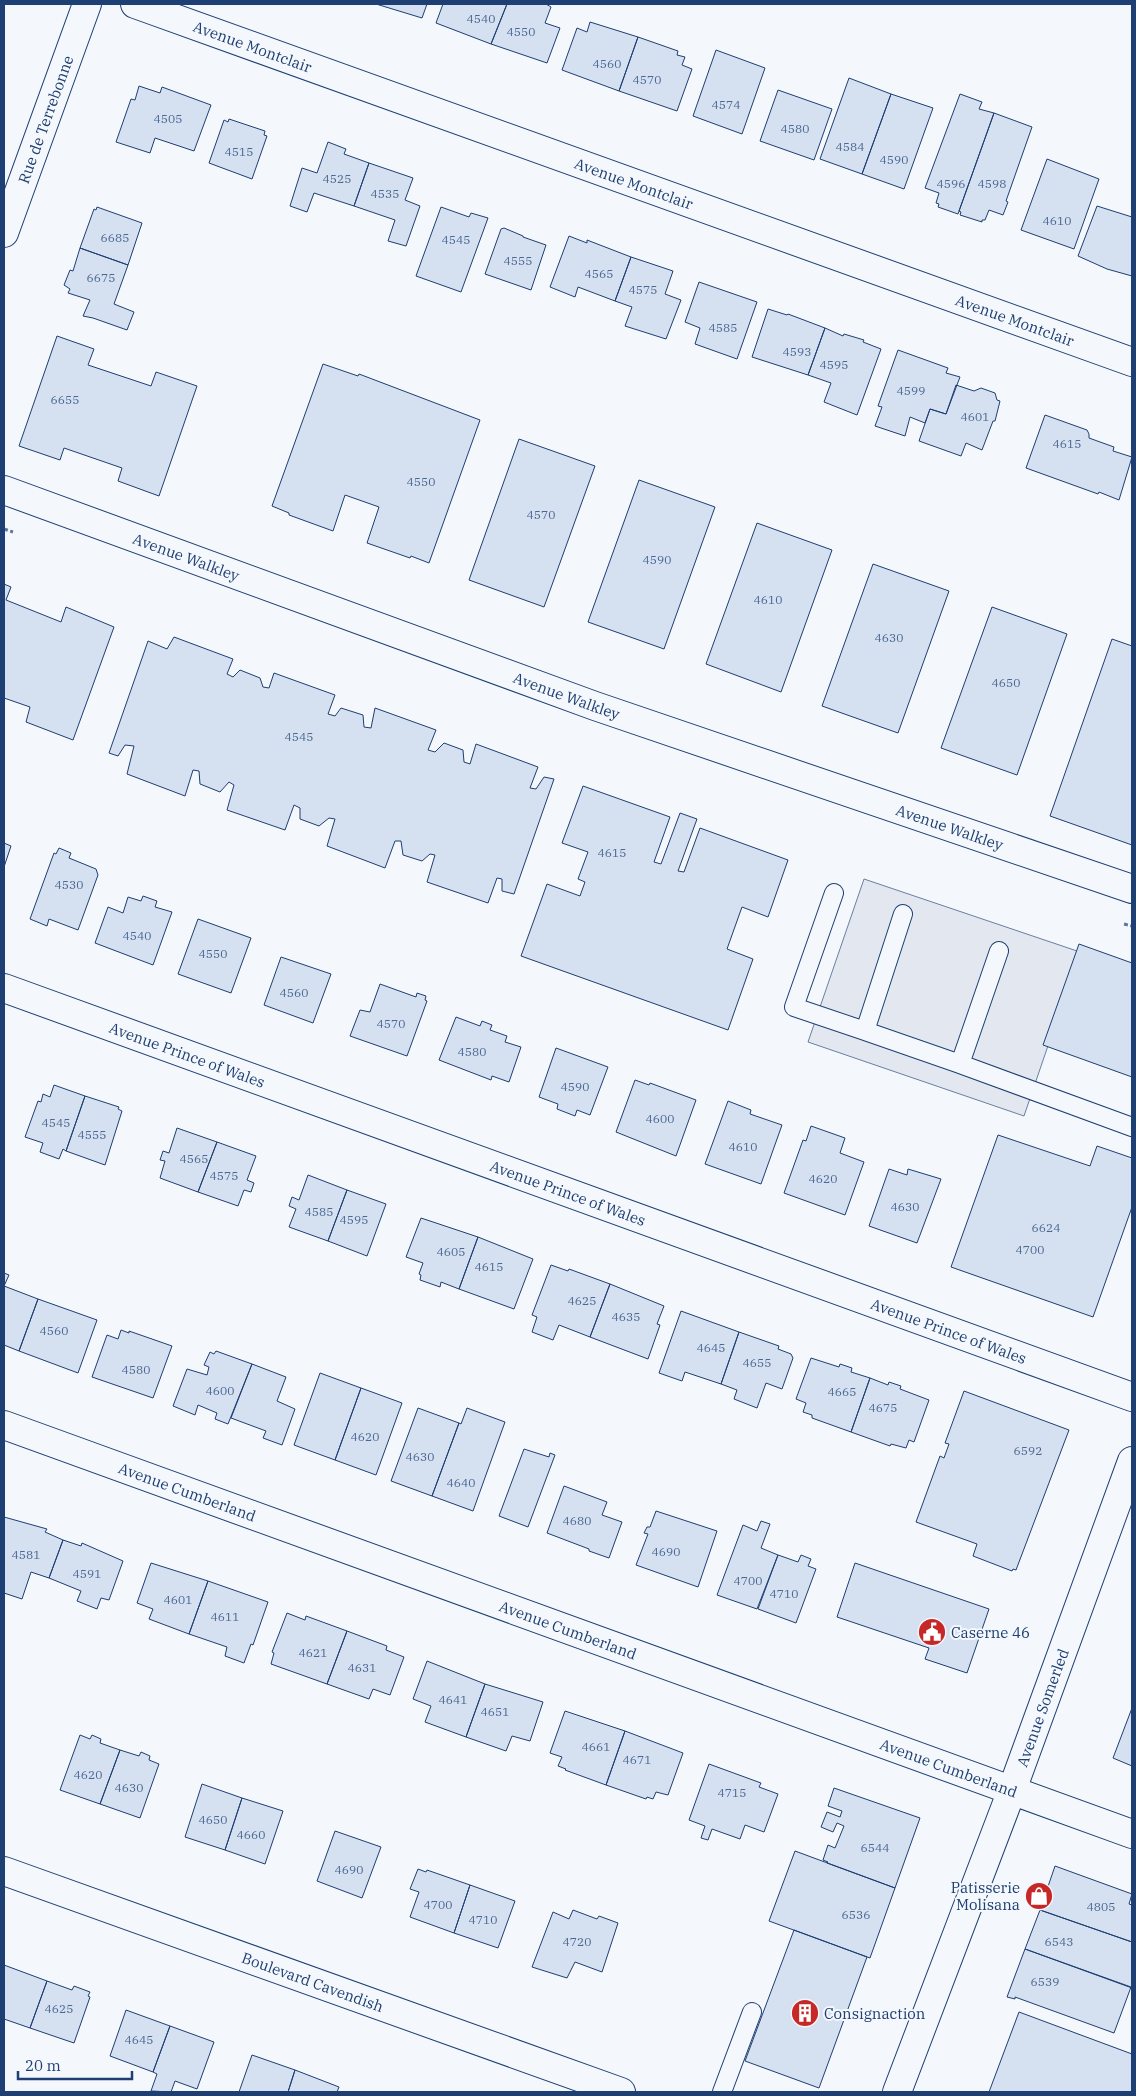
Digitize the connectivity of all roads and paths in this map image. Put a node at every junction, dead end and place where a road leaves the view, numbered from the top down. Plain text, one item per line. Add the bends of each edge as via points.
1 (87, 4) edge
2 (136, 4) edge
3 (4, 233) edge
4 (1132, 362) edge
5 (4, 490) edge
6 (1132, 888) edge
7 (834, 893) dead end
8 (903, 914) dead end
9 (999, 951) dead end
10 (4, 988) edge
11 (865, 1031) junction
12 (960, 1064) junction
13 (1132, 1127) edge
14 (1132, 1397) edge
15 (4, 1425) edge
16 (1132, 1461) edge
17 (1012, 1790) junction
18 (1132, 1834) edge
19 (4, 1871) edge
20 (752, 2012) dead end
21 (621, 2092) edge
22 (722, 2092) edge
23 (897, 2092) edge

1 - 3 street, Rue de Terrebonne
2 - 4 street, Avenue Montclair
5 - 6 street, Avenue Walkley via 595,706
7 - 11 lane via 794,1007
8 - 11 lane
9 - 12 lane
10 - 14 street, Avenue Prince of Wales
11 - 12 lane
12 - 13 lane
15 - 17 street, Avenue Cumberland
16 - 17 street, Avenue Somerled
17 - 18 street, Avenue Cumberland
17 - 23 street, Avenue Somerled
19 - 21 street, Boulevard Cavendish
20 - 22 lane

